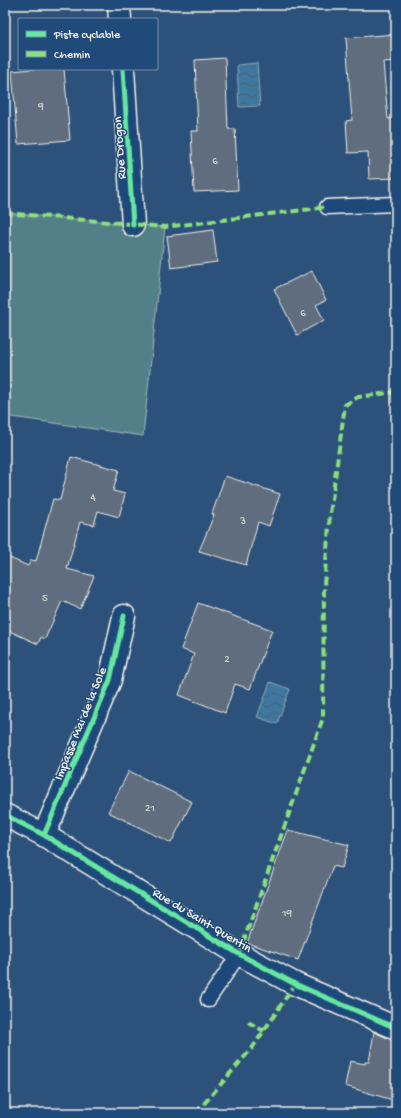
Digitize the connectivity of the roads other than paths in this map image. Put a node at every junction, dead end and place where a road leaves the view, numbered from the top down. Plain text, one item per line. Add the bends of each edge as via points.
1 (119, 5) edge
2 (120, 18) edge
3 (123, 70) edge
4 (396, 204) edge
5 (327, 207) dead end
6 (133, 225) dead end
7 (124, 616) dead end
8 (5, 815) edge
9 (44, 835) junction
10 (239, 954) junction
11 (208, 1000) dead end
12 (396, 1028) edge

1 - 2 street
3 - 6 street, Rue Drogon
4 - 5 lane
7 - 9 street, Impasse Mai de la Sole via 110,680
8 - 9 street, Rue du Saint-Quentin
9 - 10 street, Rue du Saint-Quentin
10 - 11 lane
10 - 12 street, Rue du Saint-Quentin via 295,984

